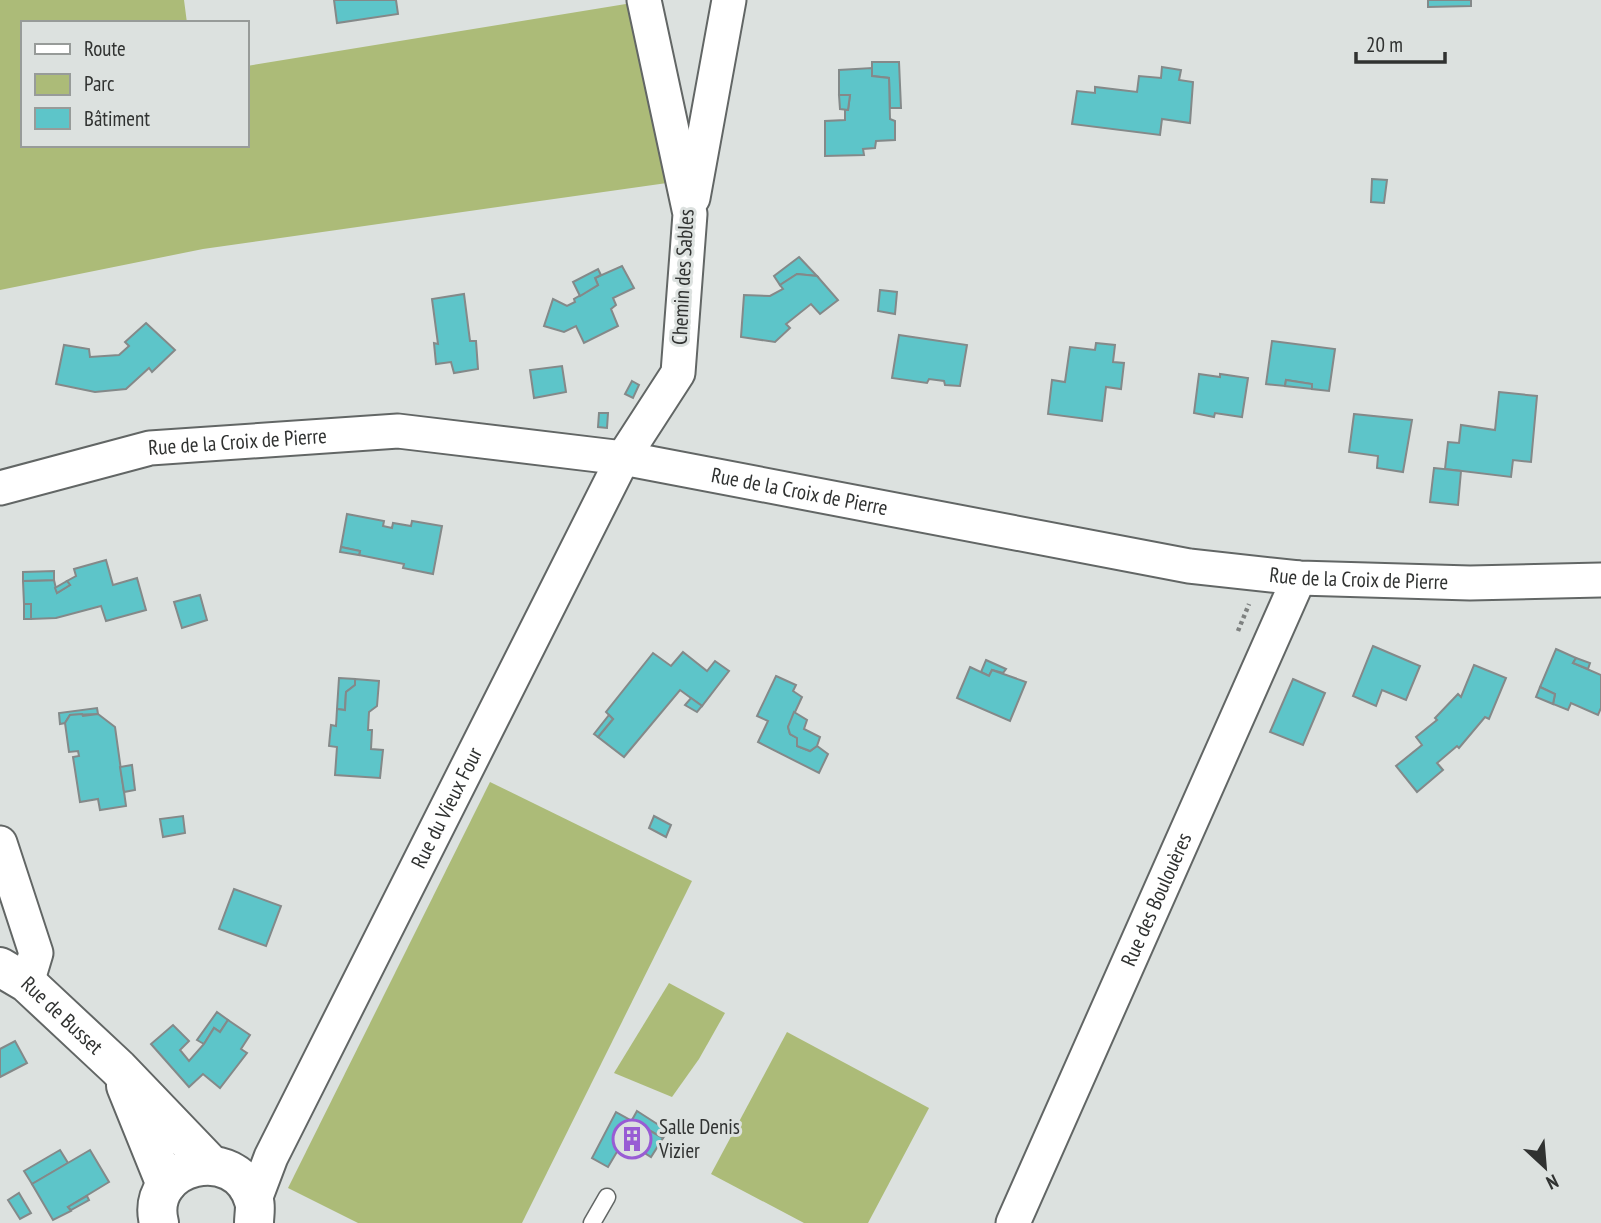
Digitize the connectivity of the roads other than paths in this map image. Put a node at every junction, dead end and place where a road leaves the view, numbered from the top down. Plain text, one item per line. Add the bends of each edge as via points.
1 (644, 0) edge
2 (729, 0) edge
3 (690, 214) junction
4 (623, 458) junction
5 (0, 488) edge
6 (1299, 578) junction
7 (1601, 580) edge
8 (0, 843) edge
9 (13, 975) edge
10 (118, 1068) junction
11 (271, 1157) junction
12 (221, 1168) junction
13 (607, 1197) dead end
14 (160, 1213) edge
15 (254, 1213) edge
16 (592, 1223) edge
17 (1013, 1223) edge

1 - 3 street, Chemin des Sables
2 - 3 street
3 - 4 street, Chemin des Sables via 678,373
4 - 5 street, Rue de la Croix de Pierre via 398,431 150,448
4 - 6 street, Rue de la Croix de Pierre via 1175,563
4 - 11 street, Rue du Vieux Four
6 - 7 street, Rue de la Croix de Pierre via 1470,583
6 - 17 street, Rue des Boulouères
8 - 9 street via 36,953
9 - 10 street, Rue de Busset
10 - 12 street, Rue de Busset
10 - 14 street, Rue de Busset
11 - 12 street
11 - 15 street, Rue du Vieux Four
12 - 14 street via 193,1166 178,1173
12 - 15 street, Rue de Busset via 245,1184
13 - 16 lane

